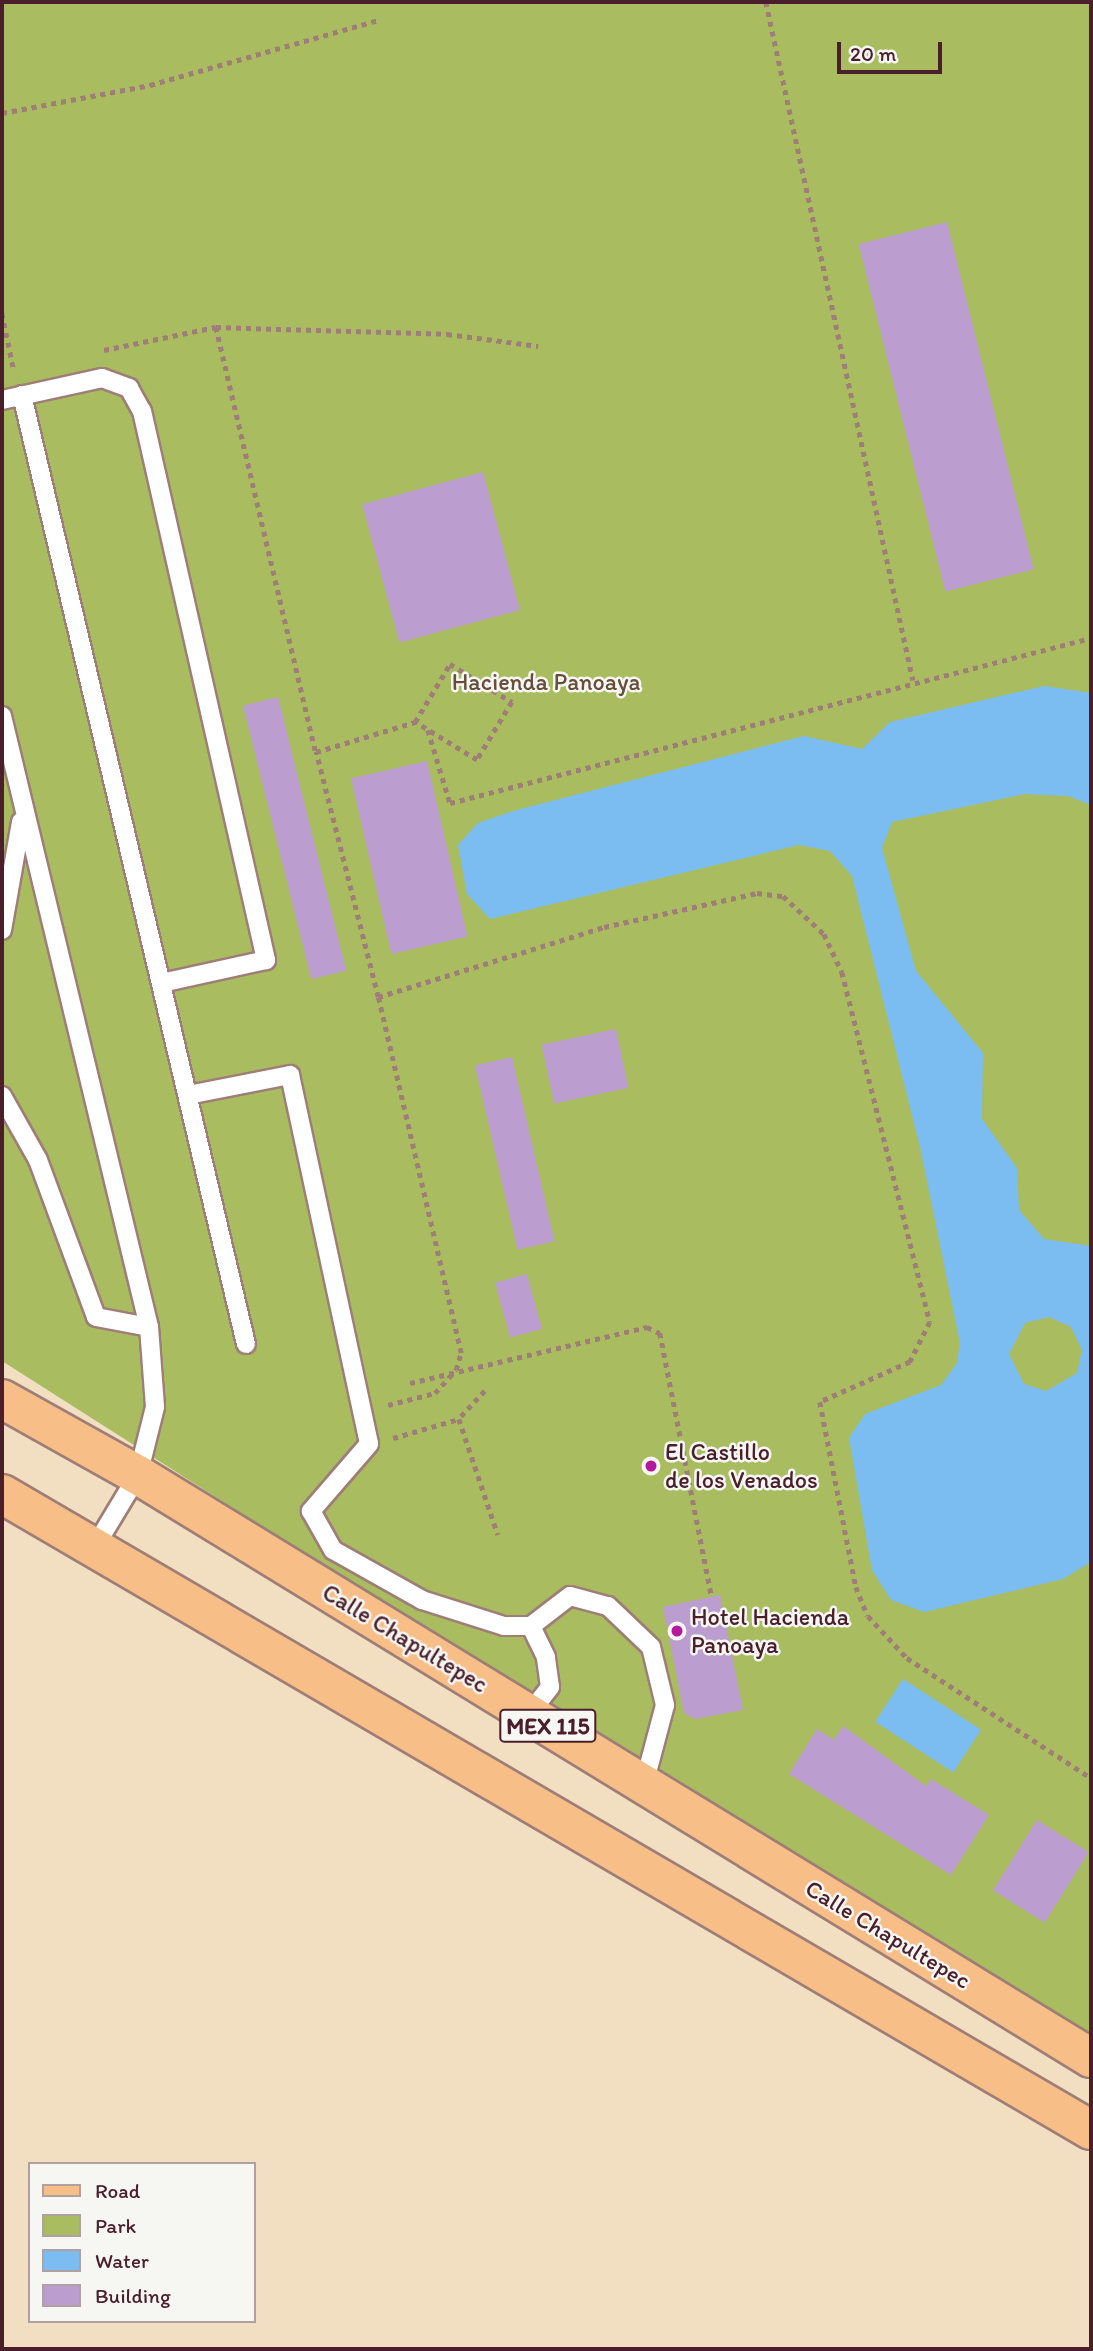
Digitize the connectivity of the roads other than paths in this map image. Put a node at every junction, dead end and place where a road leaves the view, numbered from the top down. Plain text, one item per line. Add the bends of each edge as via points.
1 (22, 396) junction
2 (2, 400) edge
3 (2, 716) edge
4 (22, 798) junction
5 (2, 930) edge
6 (161, 983) junction
7 (188, 1095) junction
8 (2, 1096) edge
9 (149, 1327) junction
10 (246, 1344) dead end
11 (2, 1399) edge
12 (138, 1475) junction
13 (2, 1494) edge
14 (94, 1548) junction
15 (531, 1626) junction
16 (529, 1714) junction
17 (644, 1784) junction
18 (1091, 2057) edge
19 (1091, 2130) edge

1 - 2 lane
1 - 6 lane
1 - 6 lane via 102,378 129,388 142,411 266,960
3 - 4 lane
4 - 5 lane via 21,843
4 - 9 lane
6 - 7 lane
7 - 10 lane
7 - 15 lane via 290,1075 369,1444 311,1511 333,1550 422,1600 504,1626
8 - 9 lane via 38,1160 96,1317
9 - 12 lane via 155,1407
11 - 12 main road, Calle Chapultepec / MEX 115
12 - 14 lane
12 - 16 main road, Calle Chapultepec / MEX 115
13 - 14 main road, MEX 115
14 - 19 main road, MEX 115
15 - 16 lane via 550,1687
15 - 17 lane via 570,1596 608,1606 651,1647 664,1705
16 - 17 main road, Calle Chapultepec / MEX 115
17 - 18 main road, Calle Chapultepec / MEX 115

